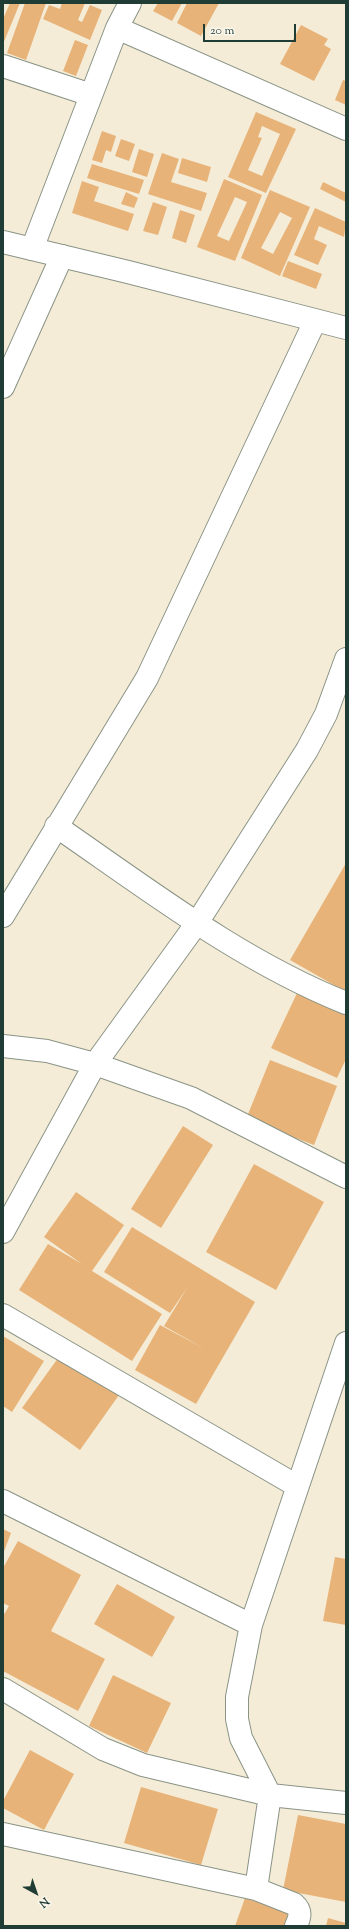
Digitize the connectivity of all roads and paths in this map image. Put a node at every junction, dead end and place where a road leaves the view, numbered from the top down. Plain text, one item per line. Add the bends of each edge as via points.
1 (130, 3) edge
2 (117, 28) junction
3 (3, 66) edge
4 (91, 95) junction
5 (346, 129) edge
6 (3, 242) edge
7 (32, 249) junction
8 (62, 256) junction
9 (315, 321) junction
10 (346, 328) edge
11 (3, 387) edge
12 (346, 659) edge
13 (56, 826) junction
14 (6, 905) edge
15 (197, 923) junction
16 (346, 1003) edge
17 (3, 1046) edge
18 (95, 1064) junction
19 (346, 1177) edge
20 (3, 1232) edge
21 (3, 1315) edge
22 (346, 1343) edge
23 (297, 1486) junction
24 (3, 1501) edge
25 (251, 1624) junction
26 (3, 1690) edge
27 (270, 1794) junction
28 (346, 1803) edge
29 (3, 1834) edge
30 (256, 1889) junction
31 (296, 1926) edge

1 - 2 street
2 - 4 street
2 - 5 street
3 - 4 street
4 - 7 street
6 - 7 street
7 - 8 street
8 - 9 street
8 - 11 street
9 - 10 street
9 - 13 street via 147,678
12 - 15 street via 318,731
13 - 14 street
13 - 15 street
15 - 16 street via 280,973
15 - 18 street
17 - 18 street via 47,1052
18 - 19 street via 191,1098
18 - 20 street
21 - 23 street
22 - 23 street
23 - 25 street
24 - 25 street
25 - 27 street via 237,1697 237,1719 241,1738
26 - 27 street via 103,1749 143,1765
27 - 28 street
27 - 30 street
29 - 30 street
30 - 31 street via 294,1904 301,1914

